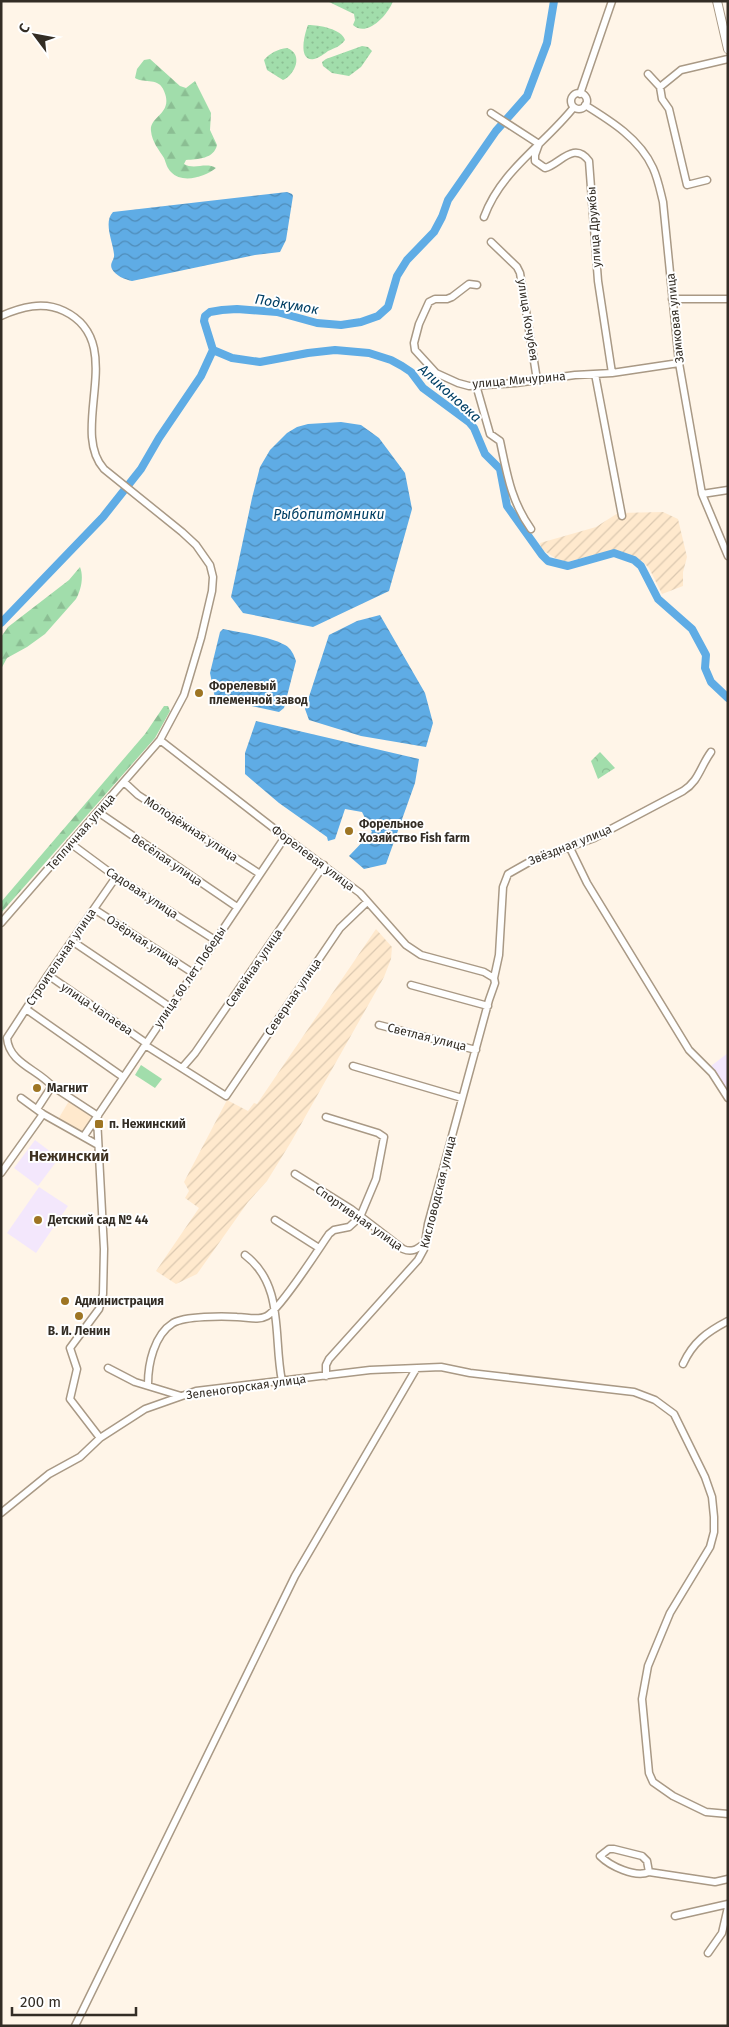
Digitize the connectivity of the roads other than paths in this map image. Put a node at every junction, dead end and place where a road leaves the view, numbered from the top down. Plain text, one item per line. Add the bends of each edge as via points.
1 (612, 1) edge
2 (717, 1) edge
3 (728, 49) edge
4 (728, 60) edge
5 (648, 74) dead end
6 (660, 87) junction
7 (580, 94) junction
8 (586, 105) junction
9 (574, 107) junction
10 (491, 113) dead end
11 (539, 144) junction
12 (707, 180) dead end
13 (484, 217) dead end
14 (491, 242) dead end
15 (477, 285) dead end
16 (672, 299) junction
17 (728, 299) edge
18 (1, 316) edge
19 (680, 363) junction
20 (612, 373) junction
21 (595, 374) junction
22 (537, 380) junction
23 (476, 385) junction
24 (728, 490) edge
25 (702, 494) junction
26 (622, 516) dead end
27 (531, 529) dead end
28 (728, 556) edge
29 (160, 740) junction
30 (711, 752) dead end
31 (124, 782) junction
32 (98, 812) junction
33 (285, 837) junction
34 (70, 843) junction
35 (568, 846) junction
36 (324, 865) junction
37 (260, 874) junction
38 (116, 877) junction
39 (367, 902) junction
40 (237, 907) junction
41 (94, 909) junction
42 (1, 923) edge
43 (215, 940) junction
44 (72, 941) junction
45 (192, 974) junction
46 (48, 976) junction
47 (494, 978) junction
48 (411, 985) dead end
49 (488, 1006) junction
50 (170, 1007) junction
51 (26, 1009) junction
52 (378, 1025) dead end
53 (145, 1044) junction
54 (476, 1050) junction
55 (353, 1066) dead end
56 (182, 1068) junction
57 (123, 1077) junction
58 (52, 1086) junction
59 (226, 1096) joint
60 (21, 1098) dead end
61 (462, 1098) junction
62 (728, 1098) edge
63 (37, 1109) junction
64 (43, 1114) junction
65 (97, 1117) junction
66 (326, 1117) dead end
67 (84, 1136) junction
68 (98, 1145) junction
69 (1, 1173) edge
70 (295, 1174) dead end
71 (360, 1217) junction
72 (275, 1220) dead end
73 (424, 1244) junction
74 (319, 1248) junction
75 (245, 1255) dead end
76 (274, 1309) junction
77 (728, 1321) edge
78 (683, 1364) dead end
79 (108, 1368) dead end
80 (416, 1369) junction
81 (326, 1376) junction
82 (282, 1382) junction
83 (148, 1384) junction
84 (181, 1396) junction
85 (100, 1438) junction
86 (1, 1513) edge
87 (728, 1814) edge
88 (649, 1872) junction
89 (728, 1879) edge
90 (728, 1906) edge
91 (675, 1916) dead end
92 (708, 1953) dead end
93 (75, 2026) edge

1 - 7 street
2 - 3 main road
4 - 6 street via 681,70
5 - 6 street
6 - 12 street via 669,110 687,186
7 - 8 street via 586,98
7 - 9 street via 572,98
8 - 9 street via 580,109
8 - 16 street, Замковая улица via 626,133 652,166 663,202
9 - 11 street
10 - 11 street
11 - 13 street via 499,185
11 - 20 street, улица Дружбы via 535,161 545,168 568,154 580,154 589,161 598,281
14 - 22 street, улица Кочубея via 520,273
15 - 23 street, улица Мичурина via 470,284 452,297 429,302 414,343 415,350 436,373 458,383
16 - 17 street
16 - 19 street, Замковая улица
18 - 29 street, Тепличная улица via 27,306 50,306 69,313 84,326 96,363 94,454 116,479 196,545 210,565 213,577 209,607 192,674
19 - 20 street, улица Мичурина
19 - 25 street, Замковая улица
20 - 21 street, улица Мичурина
21 - 22 street, улица Мичурина
21 - 26 street
22 - 23 street, улица Мичурина
23 - 27 street via 490,434 500,441 516,505
24 - 25 street
25 - 28 street, Замковая улица
29 - 31 street, Тепличная улица
29 - 33 street, Форелевая улица
30 - 35 street, Звёздная улица via 691,786 602,834
31 - 32 street, Тепличная улица
31 - 37 street, Молодёжная улица
32 - 34 street, Тепличная улица
32 - 40 street, Весёлая улица
33 - 36 street, Форелевая улица
33 - 37 street, улица 60 лет Победы
34 - 38 street, Садовая улица
34 - 42 street, Тепличная улица
35 - 47 street, Звёздная улица via 508,874 503,887 499,954
35 - 62 street via 689,1050 712,1073
36 - 39 street, Форелевая улица
36 - 56 street, Семейная улица
37 - 40 street, улица 60 лет Победы
38 - 41 street, Строительная улица
38 - 43 street, Садовая улица
39 - 47 street, Форелевая улица via 406,945 420,955 484,972
39 - 59 street, Северная улица via 340,928
40 - 43 street, улица 60 лет Победы
41 - 44 street, Строительная улица
41 - 45 street, Озёрная улица
43 - 45 street, улица 60 лет Победы
44 - 46 street, Строительная улица
44 - 50 street
45 - 50 street, улица 60 лет Победы
46 - 51 street, Строительная улица
46 - 53 street, улица Чапаева
47 - 49 street, Кисловодская улица
48 - 49 street
49 - 54 street, Кисловодская улица
50 - 53 street, улица 60 лет Победы
51 - 57 street
51 - 58 street, Строительная улица via 7,1038 8,1048 13,1056
52 - 54 street, Светлая улица
53 - 56 street, улица Чапаева
53 - 57 street, улица 60 лет Победы
54 - 61 street, Кисловодская улица
55 - 61 street
56 - 59 street, улица Чапаева
57 - 65 street, улица 60 лет Победы
58 - 63 street
58 - 65 street
60 - 63 street
61 - 73 street, Кисловодская улица
63 - 64 street
64 - 67 street
64 - 69 street
65 - 67 street, улица 60 лет Победы
65 - 68 street
66 - 71 street via 384,1137 376,1179
67 - 68 street
68 - 85 street via 104,1249 103,1294 99,1309 70,1348 77,1369 70,1399
70 - 71 street, Спортивная улица
71 - 73 street, Спортивная улица via 403,1249 415,1250
71 - 74 street via 349,1227 334,1230
72 - 74 street
73 - 81 street, Кисловодская улица via 418,1260 329,1359
74 - 76 street
75 - 76 street via 262,1271
76 - 82 street
76 - 83 street via 258,1319 236,1317 173,1323 166,1329 150,1359
77 - 78 street via 696,1342
79 - 83 street via 135,1382
80 - 81 street, Зеленогорская улица via 388,1368
80 - 87 street, Зеленогорская улица via 440,1367 634,1392 660,1403 674,1414 710,1490 714,1532 710,1547 667,1619 648,1666 642,1699 649,1772 653,1782 673,1796 706,1812
80 - 93 street via 295,1576
81 - 82 street, Зеленогорская улица
82 - 84 street, Зеленогорская улица via 196,1391
83 - 84 street
84 - 85 street, Зеленогорская улица via 145,1409
85 - 86 street, Зеленогорская улица via 80,1457 49,1474
88 - 88 street via 641,1874 611,1865 600,1856 609,1849 642,1856 647,1861
88 - 89 street via 715,1882
90 - 91 street
90 - 92 street via 722,1933

